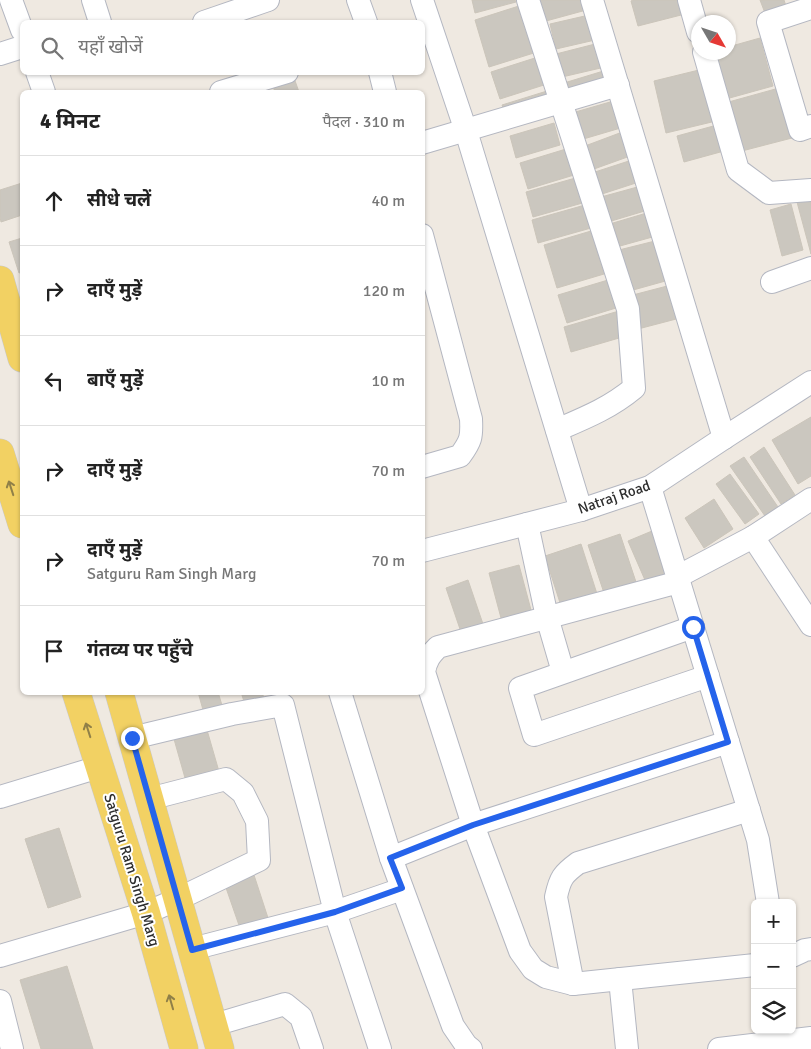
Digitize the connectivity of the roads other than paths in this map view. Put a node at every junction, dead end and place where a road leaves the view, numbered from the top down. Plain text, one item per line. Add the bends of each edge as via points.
1 (11, 0) edge
2 (93, 0) edge
3 (268, 0) edge
4 (358, 0) edge
5 (422, 0) edge
6 (528, 0) edge
7 (592, 0) edge
8 (689, 0) edge
9 (811, 8) edge
10 (693, 15) edge
11 (99, 20) edge
12 (210, 20) edge
13 (365, 20) edge
14 (20, 25) edge
15 (20, 48) edge
16 (0, 54) edge
17 (706, 60) edge
18 (38, 75) edge
19 (277, 75) edge
20 (381, 75) edge
21 (618, 85) junction
22 (43, 90) edge
23 (228, 90) edge
24 (384, 90) edge
25 (561, 102) junction
26 (811, 126) edge
27 (466, 130) junction
28 (425, 142) edge
29 (811, 190) edge
30 (425, 250) edge
31 (811, 268) edge
32 (0, 280) edge
33 (772, 282) dead end
34 (7, 333) edge
35 (20, 355) edge
36 (811, 382) edge
37 (557, 430) junction
38 (724, 438) junction
39 (0, 453) edge
40 (425, 466) edge
41 (650, 487) junction
42 (811, 499) edge
43 (581, 510) junction
44 (20, 518) edge
45 (527, 524) junction
46 (753, 537) junction
47 (425, 550) edge
48 (678, 579) junction
49 (547, 618) junction
50 (811, 625) edge
51 (693, 627) junction
52 (425, 664) edge
53 (564, 672) junction
54 (425, 675) edge
55 (708, 676) junction
56 (77, 695) edge
57 (119, 695) edge
58 (341, 695) edge
59 (132, 738) junction
60 (728, 742) junction
61 (100, 767) junction
62 (0, 797) edge
63 (149, 799) junction
64 (749, 810) junction
65 (473, 825) junction
66 (390, 858) junction
67 (402, 888) junction
68 (178, 899) junction
69 (767, 899) edge
70 (335, 912) junction
71 (146, 913) junction
72 (811, 949) edge
73 (192, 950) junction
74 (796, 954) edge
75 (0, 956) edge
76 (751, 965) edge
77 (620, 979) junction
78 (573, 984) junction
79 (0, 1001) edge
80 (217, 1037) edge
81 (796, 1040) edge
82 (12, 1049) edge
83 (184, 1049) edge
84 (312, 1049) edge
85 (380, 1049) edge
86 (472, 1049) edge
87 (627, 1049) edge
88 (719, 1049) edge

1 - 14 street
2 - 11 street
3 - 12 street
4 - 13 street
5 - 27 street
6 - 25 street
7 - 21 street
8 - 10 street
9 - 26 street via 768,22 800,130
15 - 16 street
17 - 29 street via 738,170 769,194
18 - 22 street
19 - 23 street
20 - 24 street
21 - 25 street
21 - 38 street
25 - 27 street
25 - 37 street via 628,309 634,388 603,410
27 - 28 street
27 - 37 street
30 - 40 street via 471,419 472,433 460,456
31 - 33 street
32 - 34 main road
34 - 35 main road
36 - 38 street, Natraj Road
37 - 43 street
38 - 41 street, Natraj Road
44 -> 39 main road
41 - 43 street, Natraj Road
41 - 48 street
42 - 46 street
43 - 45 street, Natraj Road
45 - 47 street, Natraj Road
45 - 49 street
46 - 48 street
46 - 50 street
48 - 49 street
48 - 51 street
49 - 52 street via 438,647
49 - 53 street
51 - 53 street
51 - 55 street
53 - 55 street via 520,688 534,735
54 - 65 street
55 - 60 street
61 -> 56 main road, Satguru Ram Singh Marg
57 - 59 main road
58 - 66 street
59 - 63 main road
59 - 70 street via 283,705
60 - 64 street
60 - 65 street
61 - 62 street
61 - 71 main road, Satguru Ram Singh Marg
63 - 68 main road
63 - 68 street via 226,779 244,793 257,821 258,860
64 - 69 street via 758,840
64 - 78 street via 578,863 565,872 556,897
65 - 66 street
65 - 78 street via 520,951 533,969 546,977
66 - 67 street
67 - 70 street
67 - 86 street via 453,1026
68 - 71 street
68 - 73 main road
70 - 73 street
70 - 85 street
71 - 75 street
83 -> 71 main road, Satguru Ram Singh Marg
72 - 74 street
73 - 80 main road
76 - 77 street
77 - 78 street
77 - 87 street
79 - 82 street
80 - 84 street via 285,1004 301,1017
81 - 88 street

